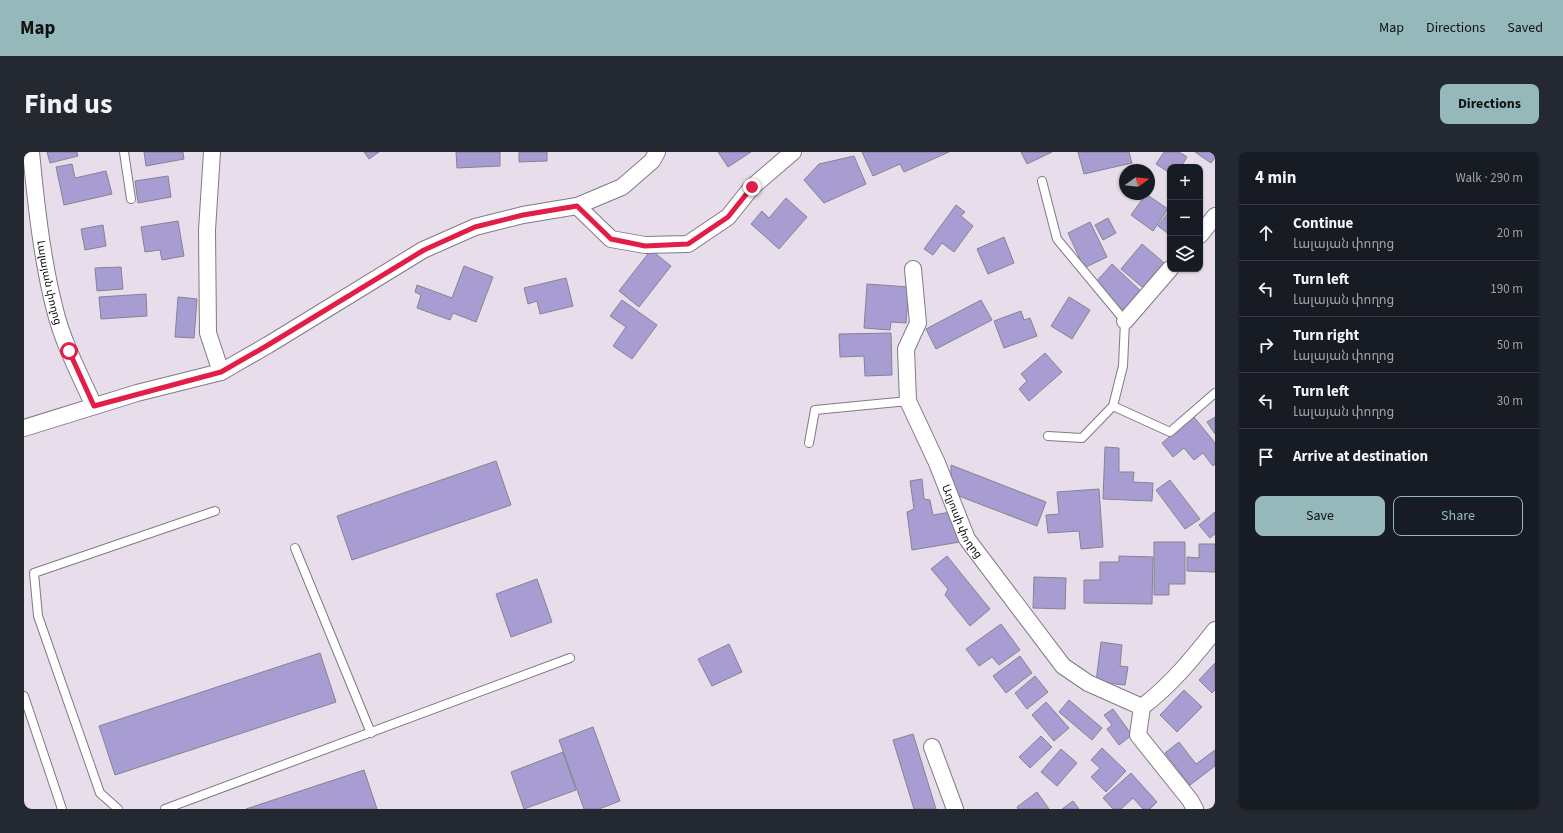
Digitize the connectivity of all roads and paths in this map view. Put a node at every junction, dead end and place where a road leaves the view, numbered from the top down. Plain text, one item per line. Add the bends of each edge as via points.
1 (31, 152) edge
2 (124, 152) edge
3 (212, 152) edge
4 (657, 152) edge
5 (793, 152) edge
6 (1042, 181) dead end
7 (131, 199) dead end
8 (577, 206) junction
9 (1215, 216) edge
10 (1203, 231) edge
11 (913, 269) dead end
12 (1167, 272) edge
13 (1125, 321) junction
14 (221, 372) junction
15 (1215, 393) edge
16 (908, 401) junction
17 (94, 406) junction
18 (1113, 406) junction
19 (24, 428) edge
20 (1048, 436) dead end
21 (809, 443) dead end
22 (215, 511) dead end
23 (295, 548) dead end
24 (1215, 630) edge
25 (570, 658) dead end
26 (24, 696) edge
27 (1142, 707) junction
28 (371, 733) junction
29 (932, 747) dead end
30 (62, 809) edge
31 (118, 809) edge
32 (166, 809) edge
33 (955, 809) edge
34 (1195, 809) edge

1 - 17 street, Լալայան փողոց via 37,214 55,310 69,351
2 - 7 lane
3 - 14 street via 207,230 208,333
4 - 8 street via 652,161 622,187
5 - 8 street via 752,187 728,217 688,244 645,246 611,239
6 - 13 lane via 1057,239
8 - 14 street via 523,215 475,227 424,250
9 - 10 street
11 - 16 street, Աղյուսի փողոց via 918,323 906,349
12 - 13 street
13 - 18 lane via 1123,366
14 - 17 street
15 - 18 lane via 1170,432
16 - 21 lane via 815,410
16 - 27 street, Աղյուսի փողոց via 937,463 967,539 1063,666 1088,683
17 - 19 street
18 - 20 lane via 1082,438
22 - 31 lane via 34,573 38,616 100,793
23 - 28 lane
24 - 27 street via 1190,662 1160,693
25 - 28 lane
26 - 30 lane
27 - 34 street via 1138,735
28 - 32 lane
29 - 33 street

